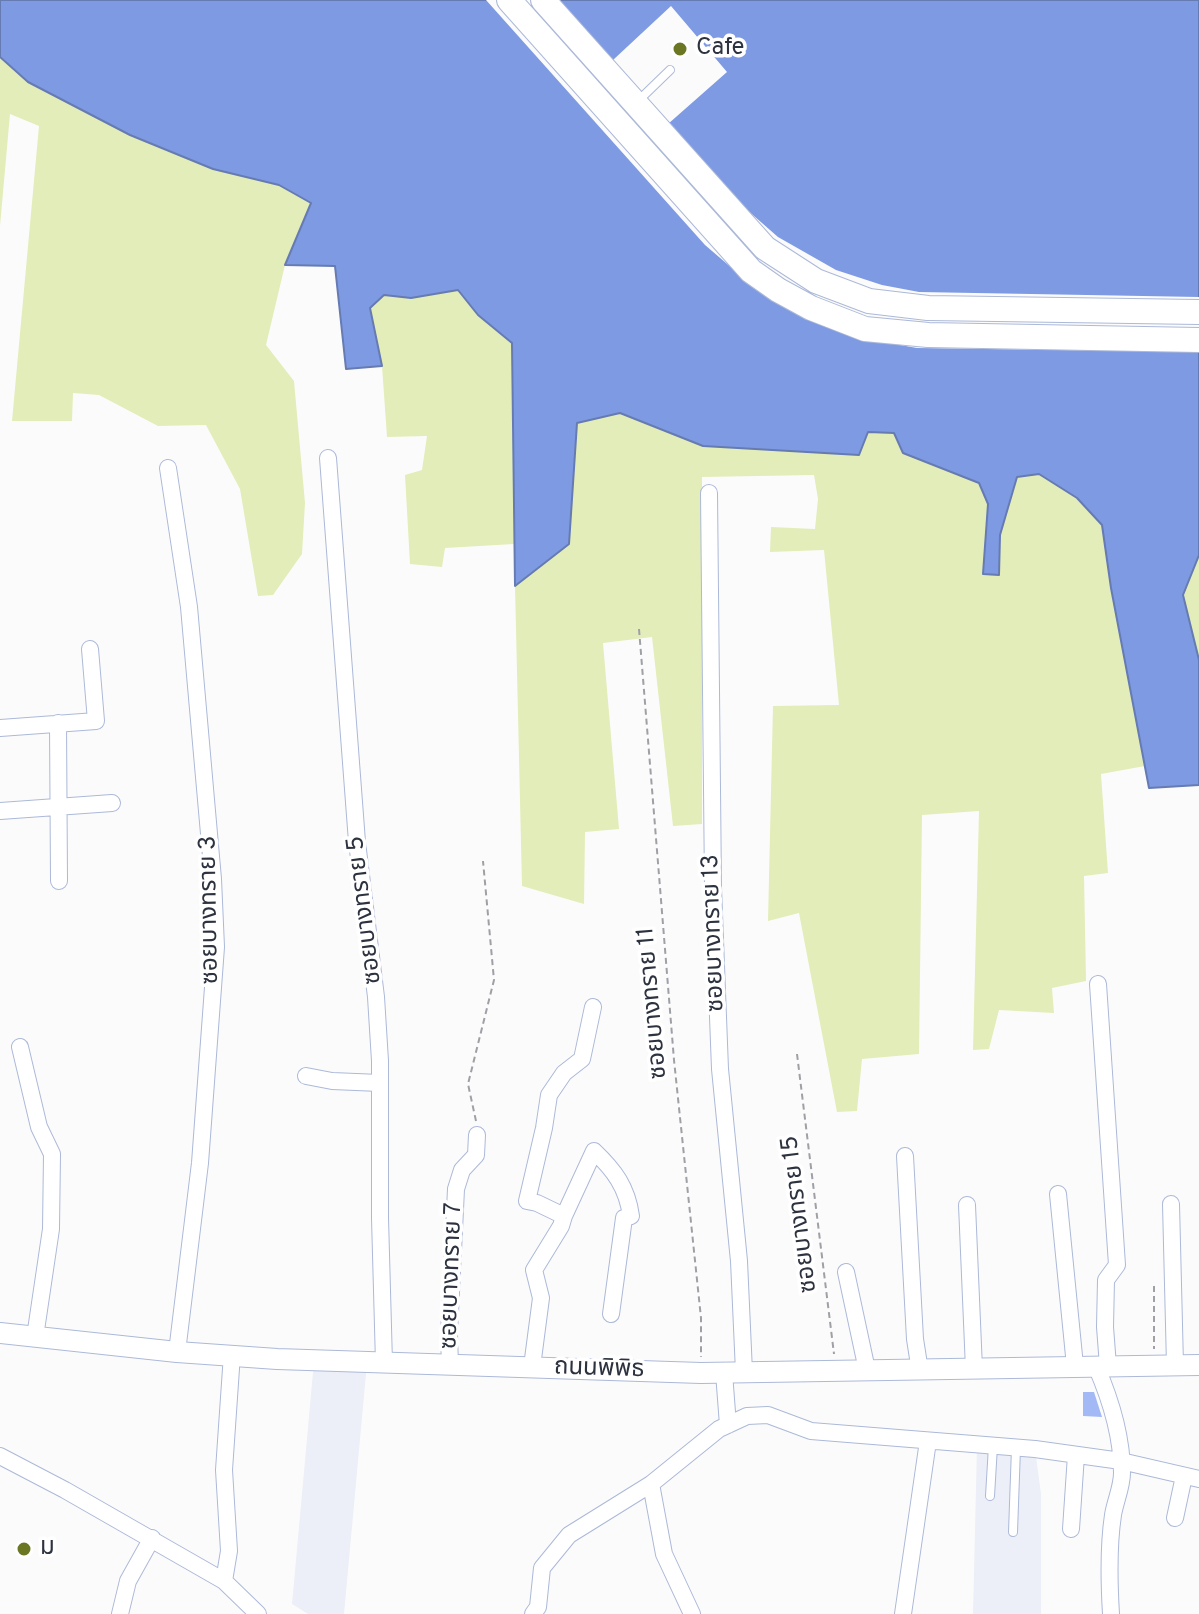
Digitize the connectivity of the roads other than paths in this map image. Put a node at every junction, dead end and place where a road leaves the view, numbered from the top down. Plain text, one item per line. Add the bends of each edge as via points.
1 (509, 0) edge
2 (543, 0) edge
3 (670, 70) dead end
4 (636, 103) junction
5 (617, 121) junction
6 (1199, 312) edge
7 (1199, 340) edge
8 (328, 458) dead end
9 (168, 468) dead end
10 (709, 493) dead end
11 (90, 649) dead end
12 (58, 723) junction
13 (0, 728) edge
14 (112, 803) dead end
15 (59, 807) junction
16 (0, 811) edge
17 (59, 881) dead end
18 (1098, 984) dead end
19 (593, 1007) dead end
20 (20, 1047) dead end
21 (306, 1076) dead end
22 (380, 1083) junction
23 (477, 1135) road end
24 (905, 1156) dead end
25 (1058, 1194) dead end
26 (1171, 1204) dead end
27 (967, 1205) dead end
28 (564, 1216) junction
29 (846, 1272) dead end
30 (611, 1314) dead end
31 (0, 1333) edge
32 (35, 1337) junction
33 (177, 1352) junction
34 (232, 1354) junction
35 (384, 1363) junction
36 (1199, 1365) edge
37 (450, 1366) junction
38 (1093, 1366) junction
39 (1164, 1366) junction
40 (537, 1368) junction
41 (974, 1369) junction
42 (867, 1370) junction
43 (920, 1371) junction
44 (734, 1373) junction
45 (728, 1425) junction
46 (928, 1441) junction
47 (993, 1446) junction
48 (1016, 1448) junction
49 (1076, 1455) junction
50 (0, 1456) edge
51 (1121, 1461) junction
52 (1192, 1477) edge
53 (651, 1484) junction
54 (990, 1496) dead end
55 (1175, 1518) dead end
56 (1071, 1529) dead end
57 (1013, 1532) dead end
58 (152, 1538) junction
59 (224, 1581) junction
60 (260, 1613) edge
61 (120, 1614) edge
62 (533, 1614) edge
63 (692, 1614) edge
64 (903, 1614) edge
65 (1111, 1614) edge

1 - 5 main road
2 - 4 main road
3 - 4 lane
4 - 5 lane
4 - 6 main road via 765,248 816,281 869,301 928,308
5 - 7 main road via 751,271 811,308 865,329
8 - 22 street, ซอยบางทราย 5
9 - 33 street, ซอยบางทราย 3 via 190,622 216,947 200,1163
10 - 44 street, ซอยบางทราย 13 via 720,1069 739,1261
11 - 12 street via 96,721
12 - 13 street
12 - 15 street
14 - 15 street
15 - 16 street
15 - 17 street
18 - 38 street via 1117,1265 1106,1280 1105,1327
19 - 28 street via 582,1059 549,1095 527,1201
20 - 32 street via 39,1127 52,1154 51,1229
21 - 22 street
22 - 35 street, ซอยบางทราย 5
23 - 37 street, ซอยบางทราย 7 via 476,1155 462,1170 456,1189
24 - 43 street
25 - 38 street
26 - 39 street
27 - 41 street
28 - 30 street via 594,1151 616,1173 631,1216 624,1218
28 - 40 street via 534,1270 541,1298 533,1359
29 - 42 street
31 - 32 street, ถนนพิพิธ
32 - 33 street, ถนนพิพิธ
33 - 34 street, ถนนพิพิธ
34 - 35 street, ถนนพิพิธ
34 - 59 street
35 - 37 street, ถนนพิพิธ
36 - 39 street, ถนนพิพิธ
37 - 40 street, ถนนพิพิธ
38 - 39 street, ถนนพิพิธ
38 - 41 street, ถนนพิพิธ
38 - 51 street via 1107,1392
40 - 44 street, ถนนพิพิธ
41 - 43 street, ถนนพิพิธ
42 - 43 street, ถนนพิพิธ
42 - 44 street, ถนนพิพิธ
44 - 45 street, ซอยบางทราย 13
45 - 46 street via 747,1416 768,1415 811,1431
45 - 53 street
46 - 47 street
46 - 64 street
47 - 48 street
47 - 54 lane
48 - 49 street
48 - 57 lane
49 - 51 street
49 - 56 street
50 - 58 street
51 - 52 street
51 - 65 street via 1108,1568
52 - 55 street
53 - 62 street via 569,1535 542,1568
53 - 63 street via 664,1554
58 - 59 street
58 - 61 street via 128,1581
59 - 60 street

